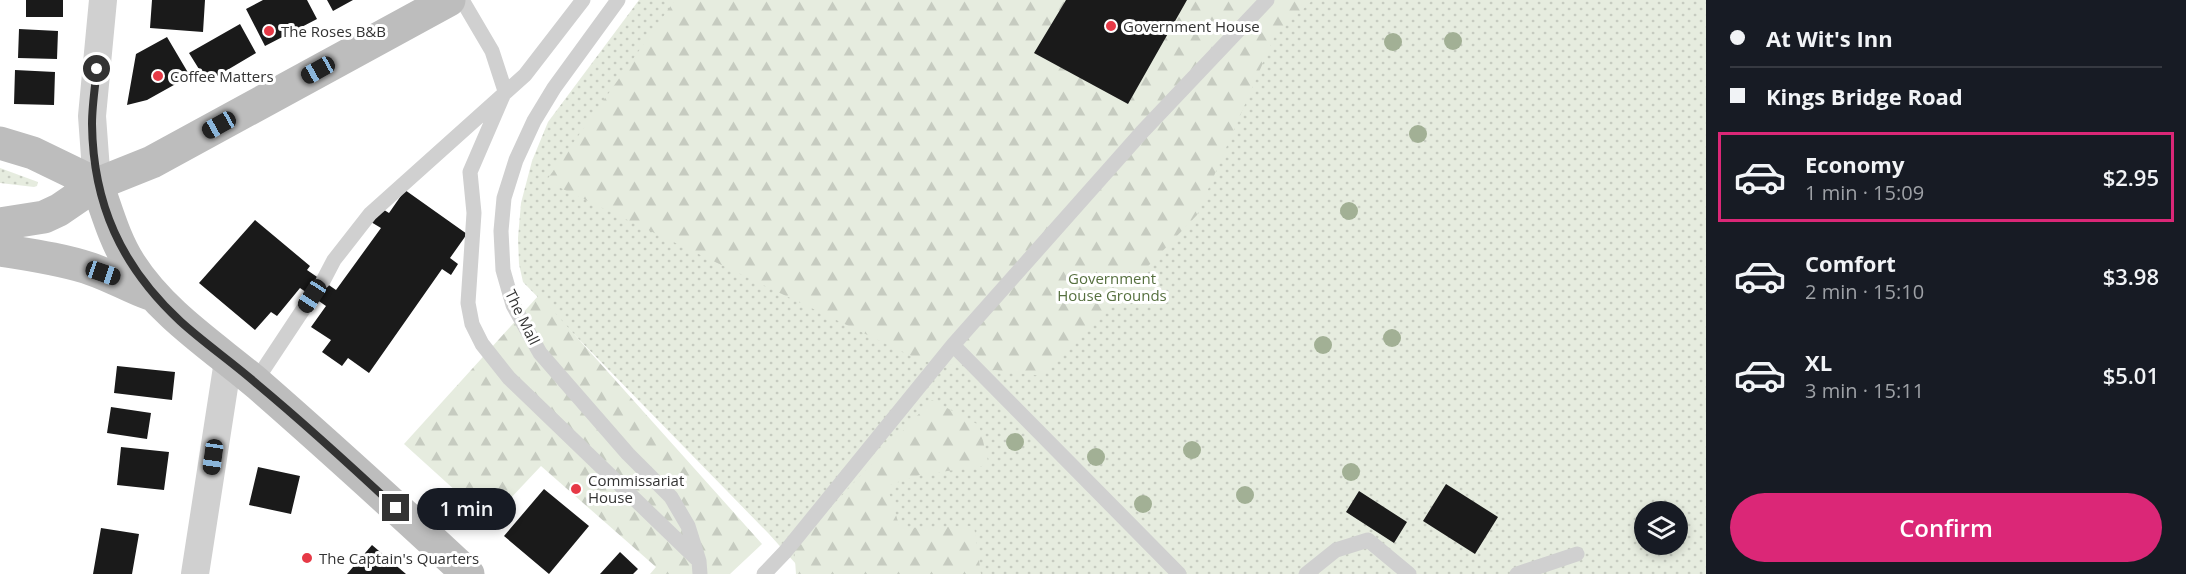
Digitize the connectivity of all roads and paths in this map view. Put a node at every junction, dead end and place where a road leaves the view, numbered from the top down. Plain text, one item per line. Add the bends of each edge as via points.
1 (103, 0) edge
2 (449, 0) edge
3 (462, 0) edge
4 (583, 0) edge
5 (618, 0) edge
6 (1267, 0) edge
7 (505, 91) junction
8 (0, 143) edge
9 (97, 184) junction
10 (0, 224) edge
11 (0, 250) edge
12 (323, 281) dead end
13 (155, 295) junction
14 (312, 296) dead end
15 (953, 345) junction
16 (228, 361) junction
17 (255, 382) junction
18 (1577, 554) dead end
19 (700, 568) edge
20 (195, 574) edge
21 (468, 574) edge
22 (764, 574) edge
23 (1179, 574) edge
24 (1306, 574) edge
25 (1409, 574) edge
26 (1517, 574) edge

1 - 9 street via 92,116
2 - 9 main road via 152,162
3 - 7 lane via 492,51
4 - 7 lane via 525,75
5 - 19 lane, The Mall via 554,88 516,159 504,198 503,270 513,305 540,353 671,497 688,526
6 - 15 lane via 1142,132
7 - 12 lane via 370,214 334,260
7 - 19 lane via 470,172 474,213 468,303 472,324 482,344 509,378
8 - 9 main road via 33,153
9 - 10 main road via 44,217
9 - 13 main road via 130,264
11 - 13 main road via 89,268
13 - 16 main road
14 - 17 lane
15 - 22 lane
15 - 23 lane
16 - 17 main road
16 - 20 street
17 - 21 main road
18 - 26 lane
24 - 25 lane via 1336,550 1368,540

